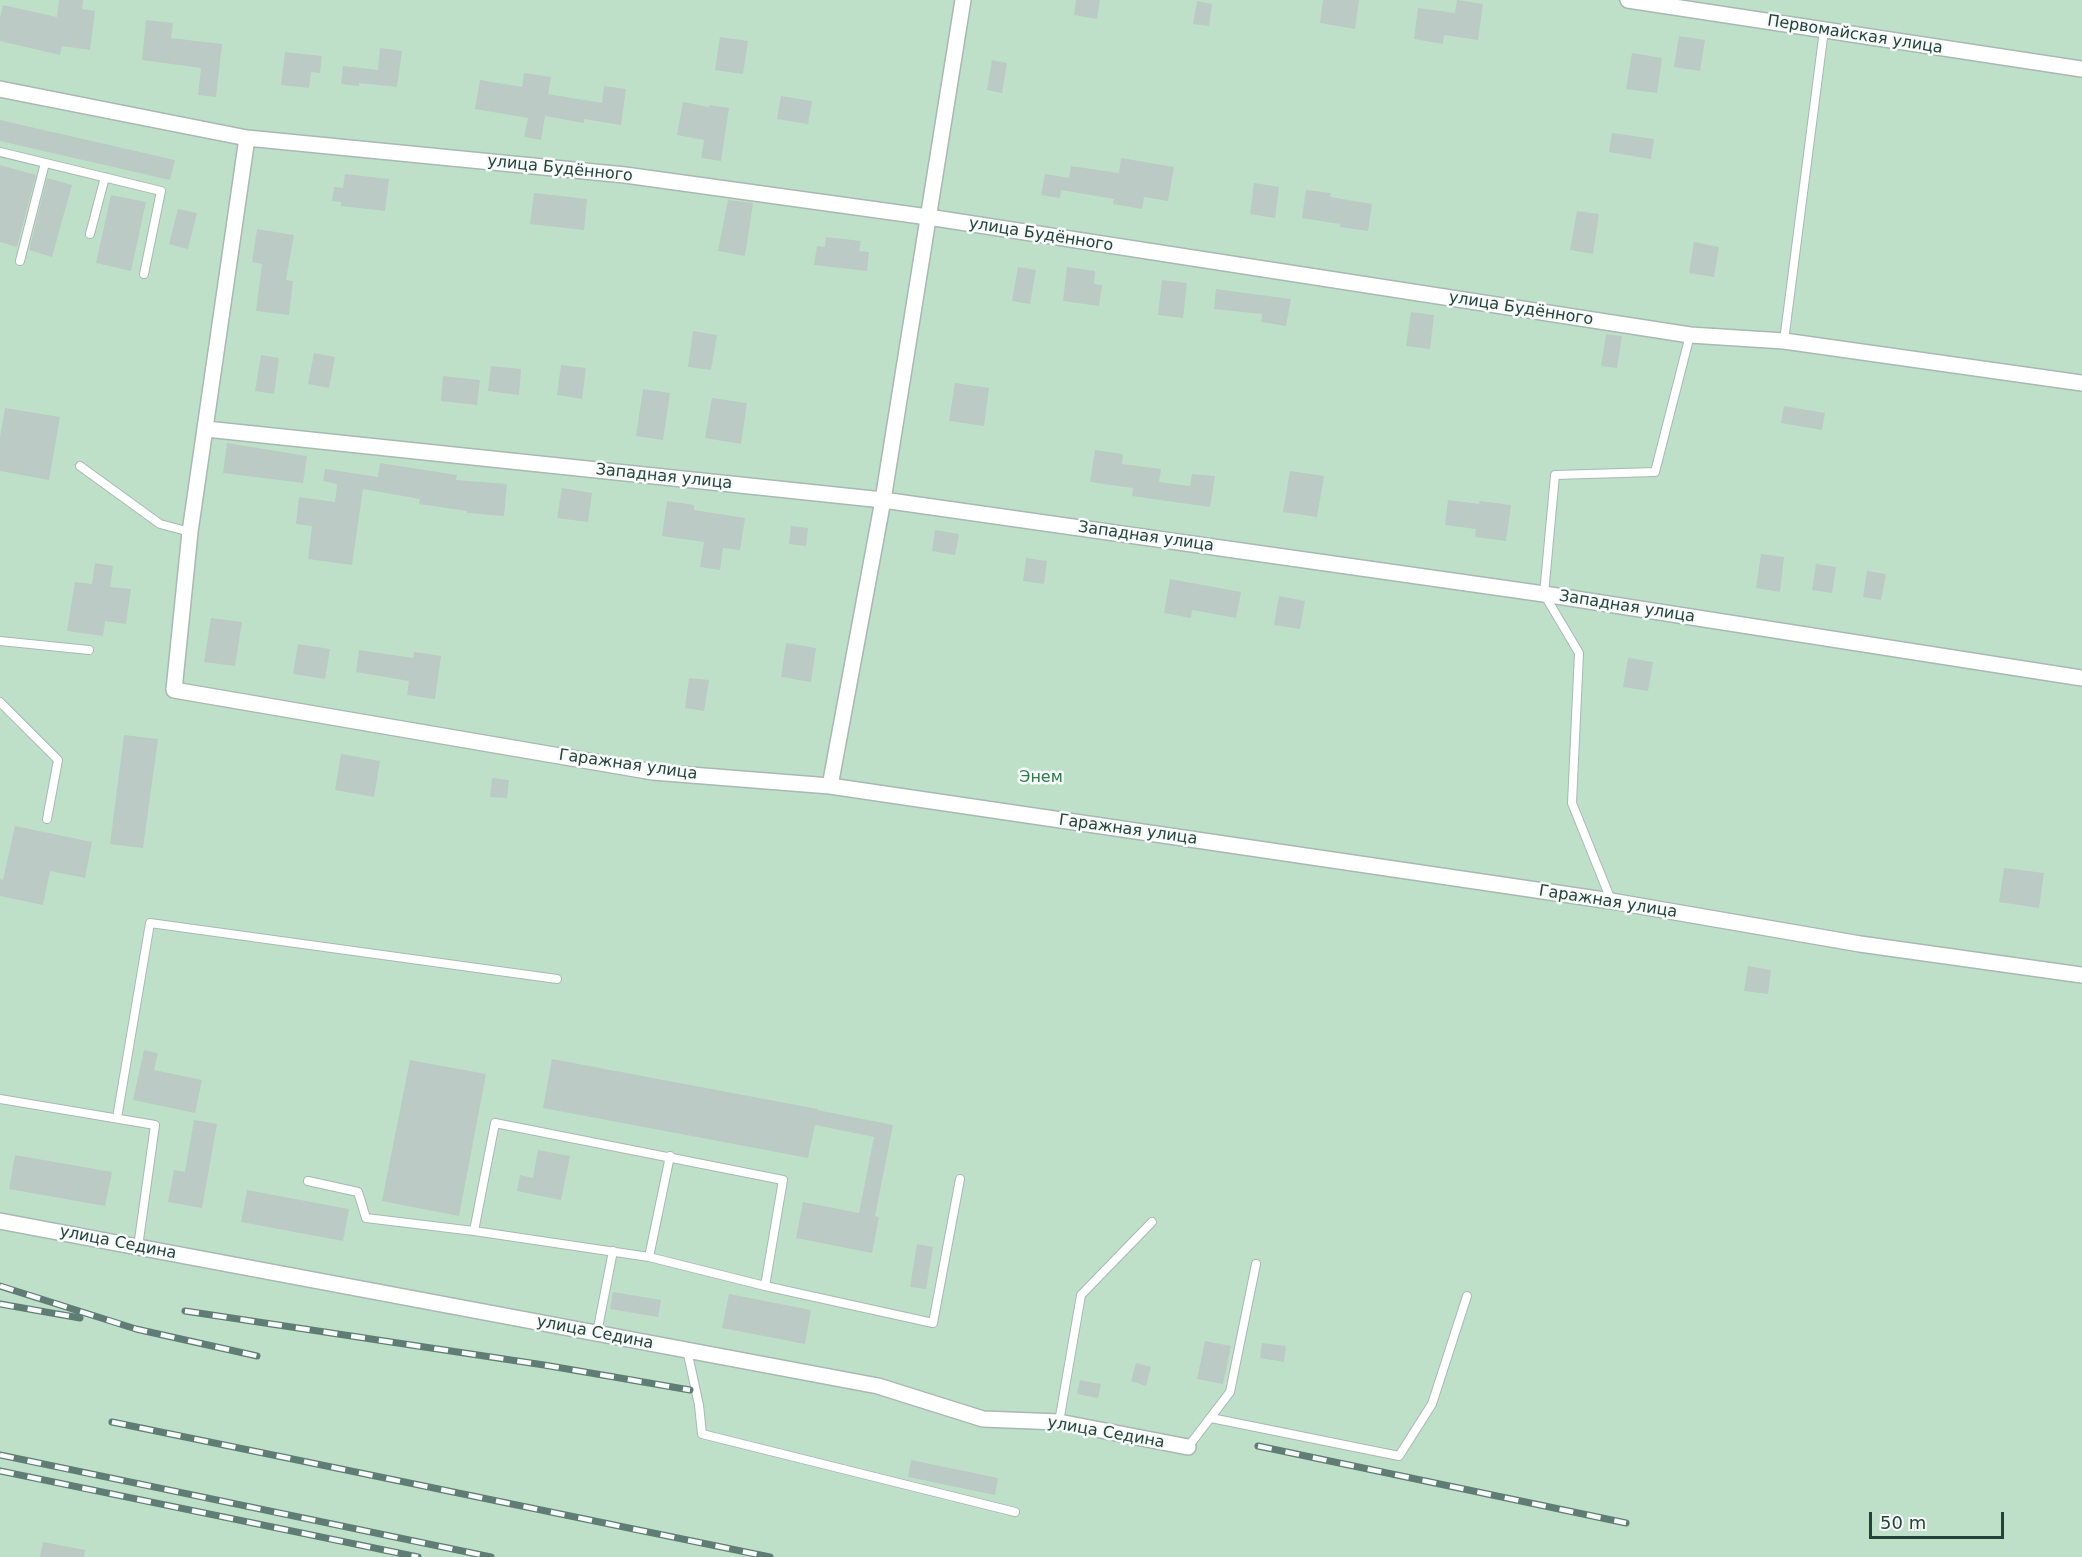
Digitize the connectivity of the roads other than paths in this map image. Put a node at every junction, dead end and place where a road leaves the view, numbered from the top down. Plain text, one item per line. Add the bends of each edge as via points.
1 (963, 0) edge
2 (1628, 0) edge
3 (1824, 30) junction
4 (2082, 69) edge
5 (0, 89) edge
6 (247, 138) junction
7 (0, 152) edge
8 (45, 163) junction
9 (105, 177) junction
10 (928, 218) junction
11 (90, 234) dead end
12 (20, 261) dead end
13 (144, 274) dead end
14 (1690, 335) junction
15 (1784, 341) junction
16 (2082, 383) edge
17 (206, 429) junction
18 (80, 466) dead end
19 (883, 500) junction
20 (190, 532) junction
21 (1544, 594) junction
22 (0, 641) edge
23 (89, 650) dead end
24 (2082, 678) edge
25 (0, 702) edge
26 (830, 786) junction
27 (47, 819) dead end
28 (1611, 902) junction
29 (2082, 975) edge
30 (557, 979) dead end
31 (0, 1099) edge
32 (117, 1118) junction
33 (670, 1156) junction
34 (960, 1179) dead end
35 (308, 1180) dead end
36 (0, 1221) edge
37 (1152, 1222) dead end
38 (474, 1232) junction
39 (138, 1247) junction
40 (613, 1251) junction
41 (649, 1257) junction
42 (1256, 1264) dead end
43 (765, 1287) junction
44 (1467, 1296) dead end
45 (597, 1333) junction
46 (687, 1350) junction
47 (1211, 1418) junction
48 (1059, 1422) junction
49 (1188, 1447) joint
50 (1015, 1512) dead end

1 - 10 street
2 - 3 street, Первомайская улица
3 - 4 street, Первомайская улица
3 - 15 lane
5 - 6 street, улица Будённого
6 - 10 street, улица Будённого via 625,175
6 - 17 street
7 - 8 lane
8 - 9 lane
8 - 12 lane
9 - 11 lane
9 - 13 lane via 161,191
10 - 14 street, улица Будённого
10 - 19 street
14 - 15 street, улица Будённого
14 - 21 lane via 1655,472 1556,475
15 - 16 street, улица Будённого
17 - 19 street, Западная улица
17 - 20 street
18 - 20 lane via 160,524
19 - 21 street, Западная улица
19 - 26 street
20 - 26 street, Гаражная улица via 174,690 654,772
21 - 24 street, Западная улица
21 - 28 lane via 1579,653 1572,803
22 - 23 lane
25 - 27 lane via 58,760
26 - 28 street, Гаражная улица
28 - 29 street, Гаражная улица via 1860,944
30 - 32 lane via 150,923
31 - 32 lane
32 - 39 lane via 155,1125
33 - 38 lane via 495,1123
33 - 41 lane
33 - 43 lane via 783,1180
34 - 43 lane via 933,1323
35 - 38 lane via 358,1192 366,1218
36 - 39 street, улица Седина
37 - 48 lane via 1081,1295
38 - 40 lane
39 - 45 street, улица Седина
40 - 41 lane
40 - 45 lane
41 - 43 lane
42 - 47 lane via 1230,1392
44 - 47 lane via 1432,1404 1399,1456
45 - 46 street, улица Седина
46 - 48 street, улица Седина via 878,1386 983,1419
46 - 50 lane via 702,1434
47 - 49 lane
48 - 49 street, улица Седина

